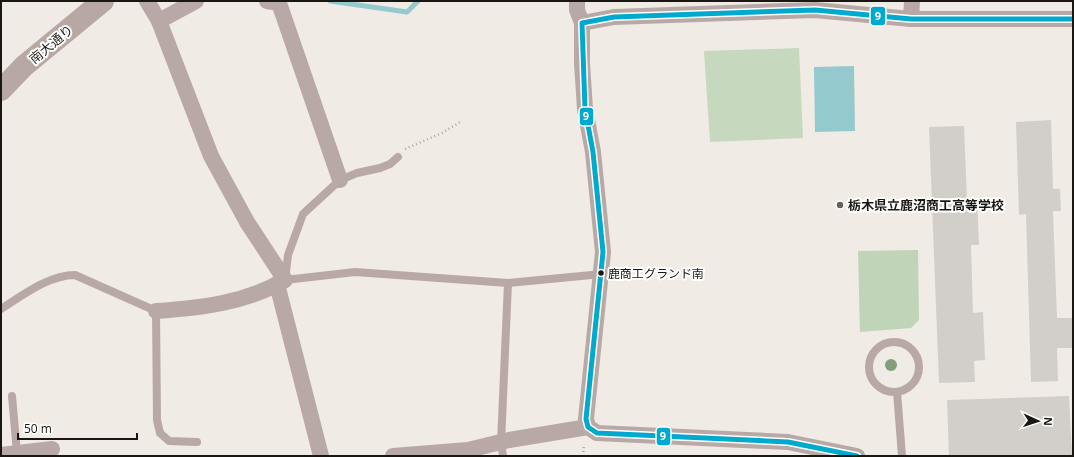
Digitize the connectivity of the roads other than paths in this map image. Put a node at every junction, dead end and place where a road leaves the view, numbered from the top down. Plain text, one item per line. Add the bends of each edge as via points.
1 (103, 1) edge
2 (147, 1) edge
3 (196, 1) edge
4 (267, 1) edge
5 (577, 1) edge
6 (912, 1) edge
7 (815, 5) edge
8 (911, 19) junction
9 (1073, 19) edge
10 (159, 21) junction
11 (582, 23) junction
12 (1, 90) edge
13 (398, 157) road end
14 (340, 180) junction
15 (602, 274) junction
16 (281, 282) junction
17 (508, 283) junction
18 (1, 309) edge
19 (156, 311) junction
20 (897, 392) junction
21 (12, 396) dead end
22 (588, 427) junction
23 (198, 442) dead end
24 (52, 449) dead end
25 (502, 449) edge
26 (9, 454) edge
27 (321, 456) edge
28 (393, 456) edge
29 (857, 456) edge
30 (902, 456) edge

1 - 12 street, 南大通り via 24,66
2 - 10 street
3 - 10 street
4 - 14 street via 279,3
5 - 11 street
6 - 8 street
7 - 8 street
7 - 11 street via 614,17
8 - 9 street
10 - 16 street via 211,156
11 - 15 street via 585,109 601,222
13 - 14 lane via 380,168
14 - 16 lane via 303,214
15 - 17 lane
15 - 22 street via 586,419
16 - 17 lane via 355,272
16 - 19 street via 233,302
16 - 27 street
17 - 25 lane
18 - 19 lane via 54,279 76,275
19 - 23 lane via 157,420 160,433 170,441
20 - 20 lane via 889,392 878,386 869,368 872,356 879,346 895,342 910,348 918,361 919,370 912,384
20 - 30 lane
21 - 26 lane
22 - 25 street
22 - 29 street via 597,433 788,442
24 - 26 street
25 - 28 street

